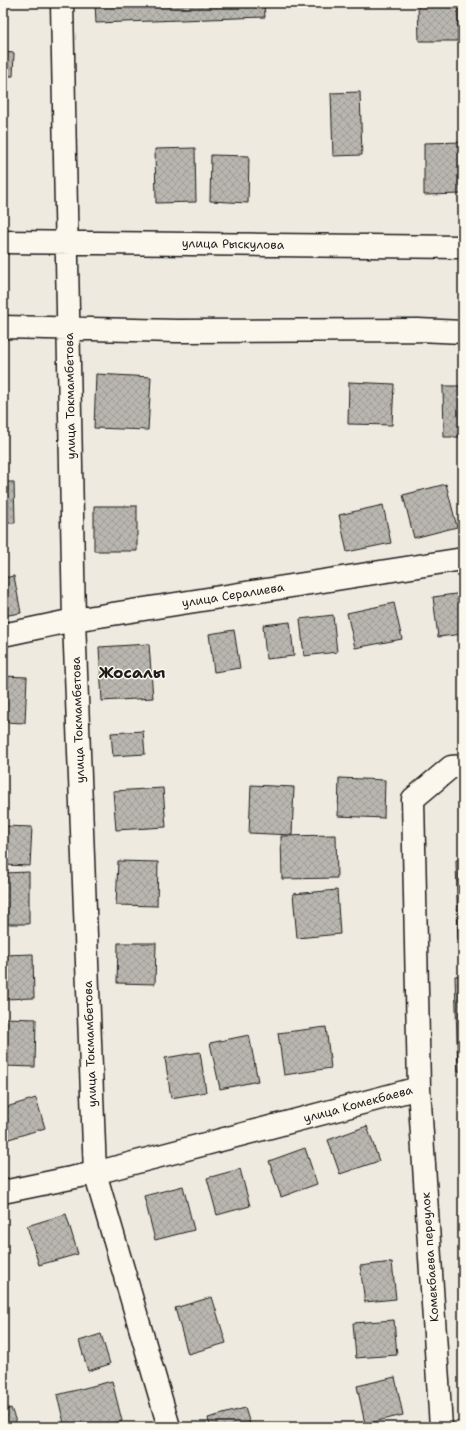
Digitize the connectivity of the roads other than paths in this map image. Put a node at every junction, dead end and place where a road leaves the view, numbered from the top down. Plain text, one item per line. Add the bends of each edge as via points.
1 (62, 3) edge
2 (3, 242) edge
3 (66, 242) junction
4 (463, 247) edge
5 (3, 327) edge
6 (68, 328) junction
7 (463, 332) edge
8 (463, 559) edge
9 (74, 620) junction
10 (3, 635) edge
11 (463, 766) edge
12 (419, 1088) junction
13 (95, 1173) junction
14 (3, 1192) edge
15 (169, 1427) edge
16 (441, 1427) edge

1 - 3 street, улица Токмамбетова
2 - 3 street, улица Рыскулова
3 - 4 street, улица Рыскулова
3 - 6 street, улица Токмамбетова
5 - 6 street
6 - 7 street
6 - 9 street, улица Токмамбетова
8 - 9 street, улица Сералиева
9 - 10 street, улица Сералиева
9 - 13 street, улица Токмамбетова
11 - 12 street, улица Комекбаева via 451,767 413,799
12 - 13 street, улица Комекбаева
12 - 16 street, Комекбаева переулок
13 - 14 street, улица Комекбаева
13 - 15 street, улица Токмамбетова

